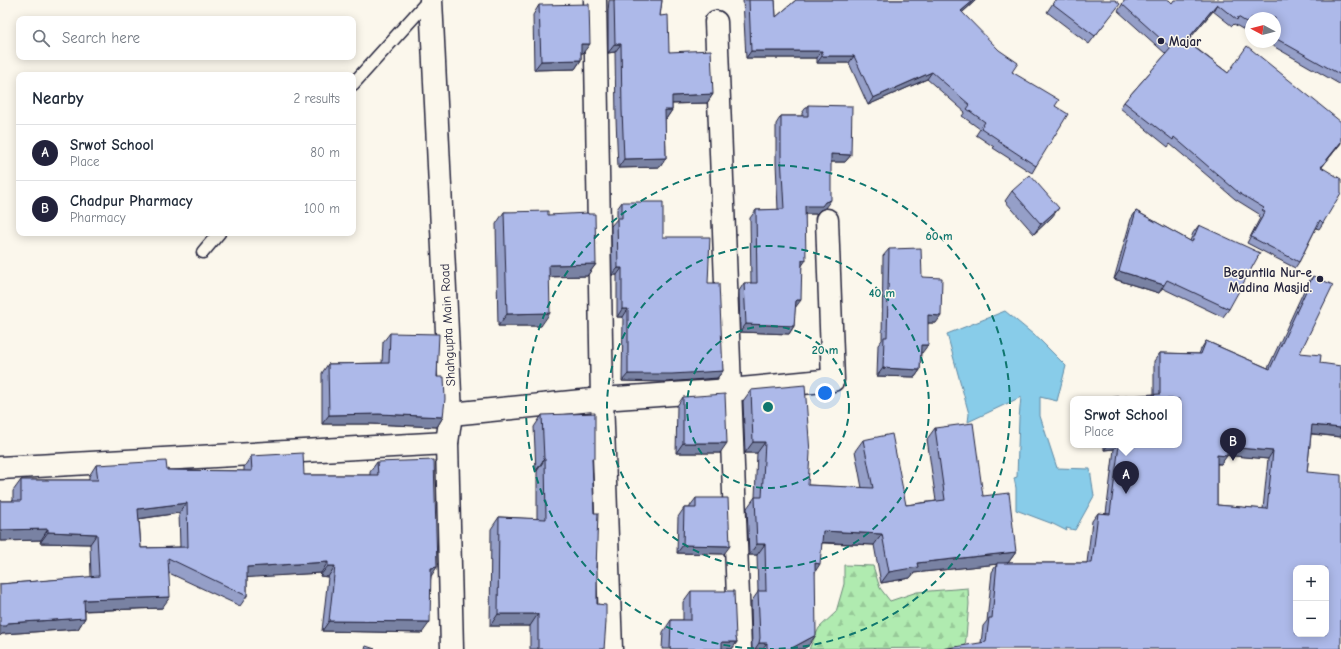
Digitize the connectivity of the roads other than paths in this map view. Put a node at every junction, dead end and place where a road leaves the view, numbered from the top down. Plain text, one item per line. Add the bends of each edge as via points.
1 (430, 0) edge
2 (595, 0) edge
3 (716, 22) dead end
4 (356, 81) edge
5 (827, 220) dead end
6 (216, 236) edge
7 (203, 252) dead end
8 (730, 390) junction
9 (602, 399) junction
10 (451, 414) junction
11 (447, 443) junction
12 (0, 468) edge
13 (452, 649) edge
14 (611, 649) edge
15 (740, 649) edge

1 - 4 lane
1 - 10 street, Shahgupta Main Road
2 - 9 street
3 - 8 street
5 - 8 street via 834,380
6 - 7 lane
8 - 9 street
8 - 15 street
9 - 10 street
9 - 14 street
10 - 11 street, Shahgupta Main Road
11 - 12 street
11 - 13 street, Shahgupta Main Road

